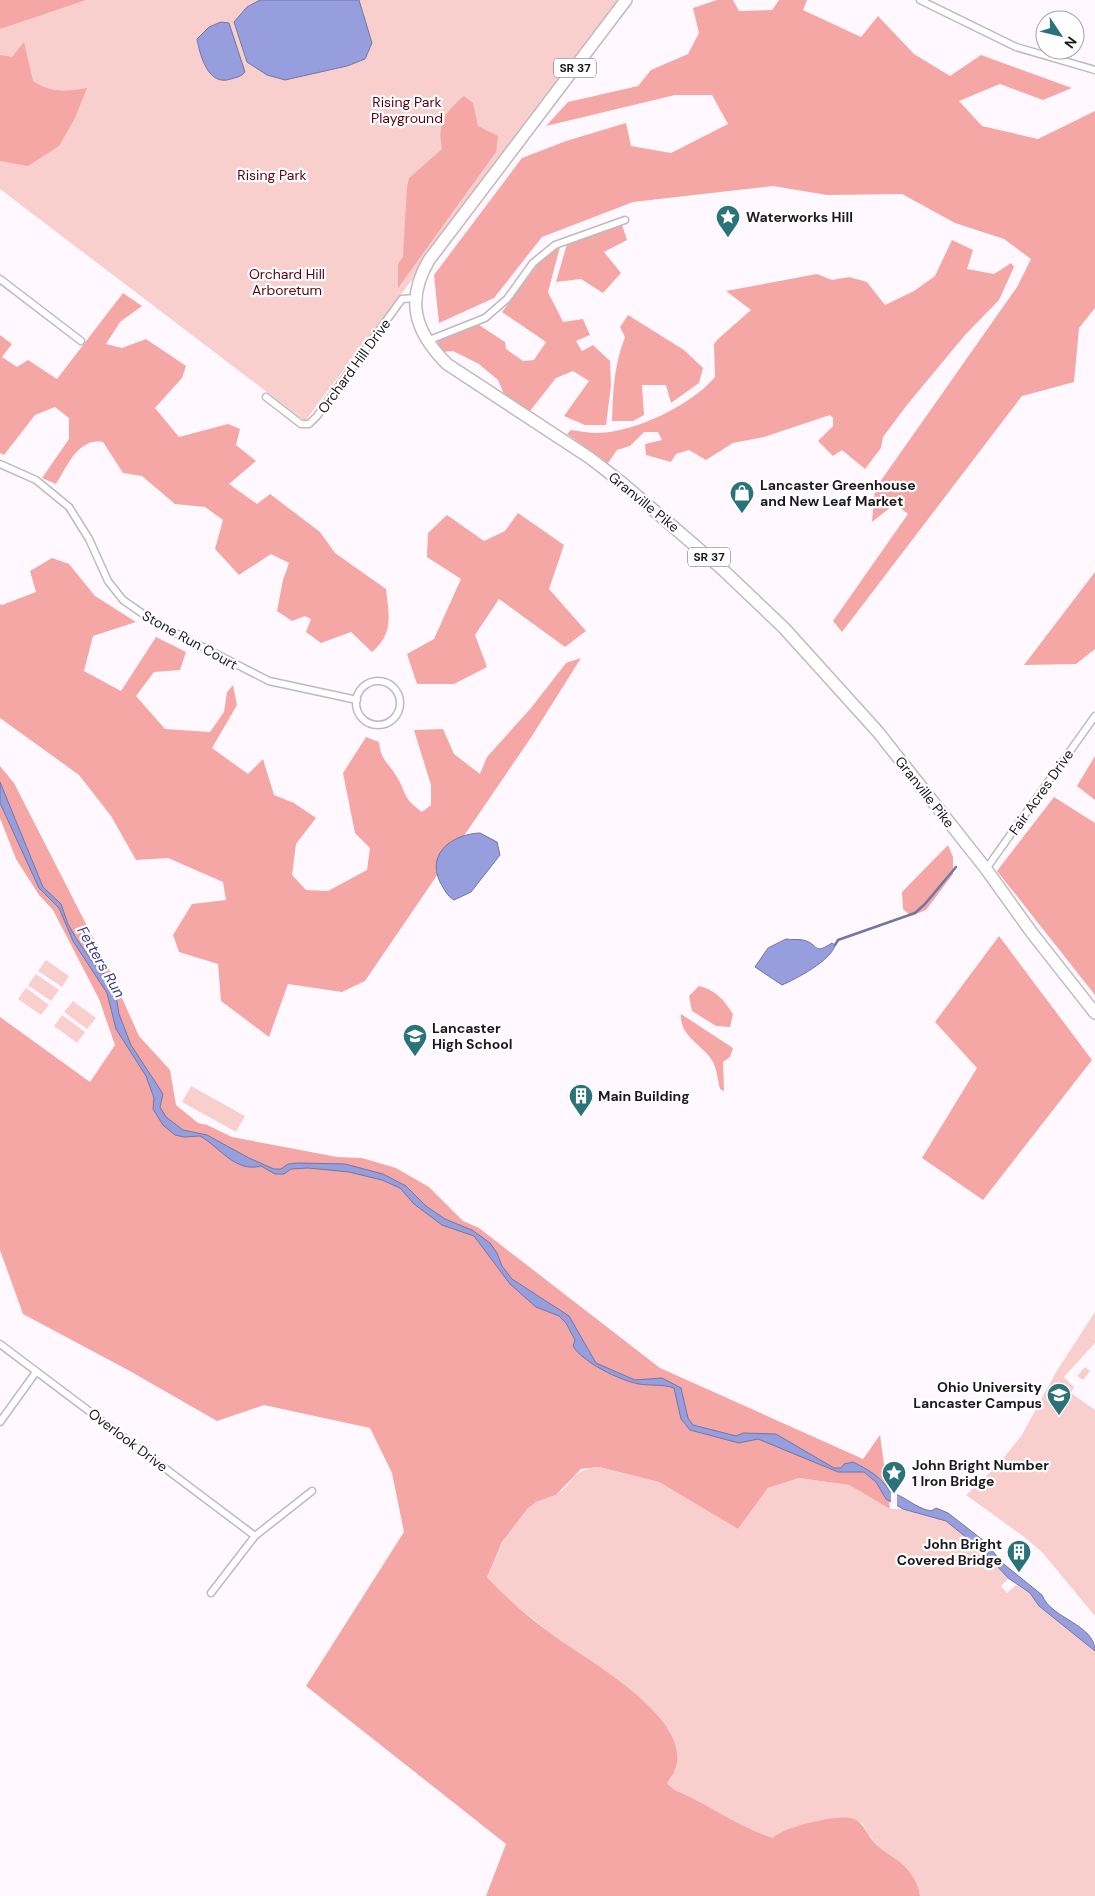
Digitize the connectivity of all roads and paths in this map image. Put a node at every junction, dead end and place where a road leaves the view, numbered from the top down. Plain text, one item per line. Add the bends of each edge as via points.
1 (626, 0) edge
2 (920, 0) edge
3 (1095, 70) edge
4 (625, 220) dead end
5 (0, 279) edge
6 (416, 298) junction
7 (427, 341) junction
8 (81, 342) dead end
9 (266, 396) dead end
10 (0, 464) edge
11 (357, 700) junction
12 (1095, 716) edge
13 (986, 868) junction
14 (1095, 1013) edge
15 (0, 1344) edge
16 (36, 1372) junction
17 (0, 1422) edge
18 (312, 1491) dead end
19 (255, 1536) junction
20 (212, 1593) dead end

1 - 6 highway, Granville Pike / SR 37 via 430,260 420,279
2 - 3 street via 1016,47
4 - 7 street via 555,245 533,262 507,298 485,318
5 - 8 street
6 - 7 highway, Granville Pike / SR 37 via 418,322
6 - 9 street, Orchard Hill Drive via 402,299 309,424 301,424
7 - 13 highway, Granville Pike / SR 37 via 447,364 621,482 722,568 789,633 854,704
10 - 11 street, Stone Run Court via 36,480 69,507 112,586 124,600 156,624 269,681
11 - 11 street via 361,716 375,725 392,720 400,706 396,690 381,681 365,686
12 - 13 street, Fair Acres Drive
13 - 14 highway, Granville Pike / SR 37
15 - 16 street, Overlook Drive
16 - 17 street
16 - 19 street, Overlook Drive
18 - 19 street
19 - 20 street

